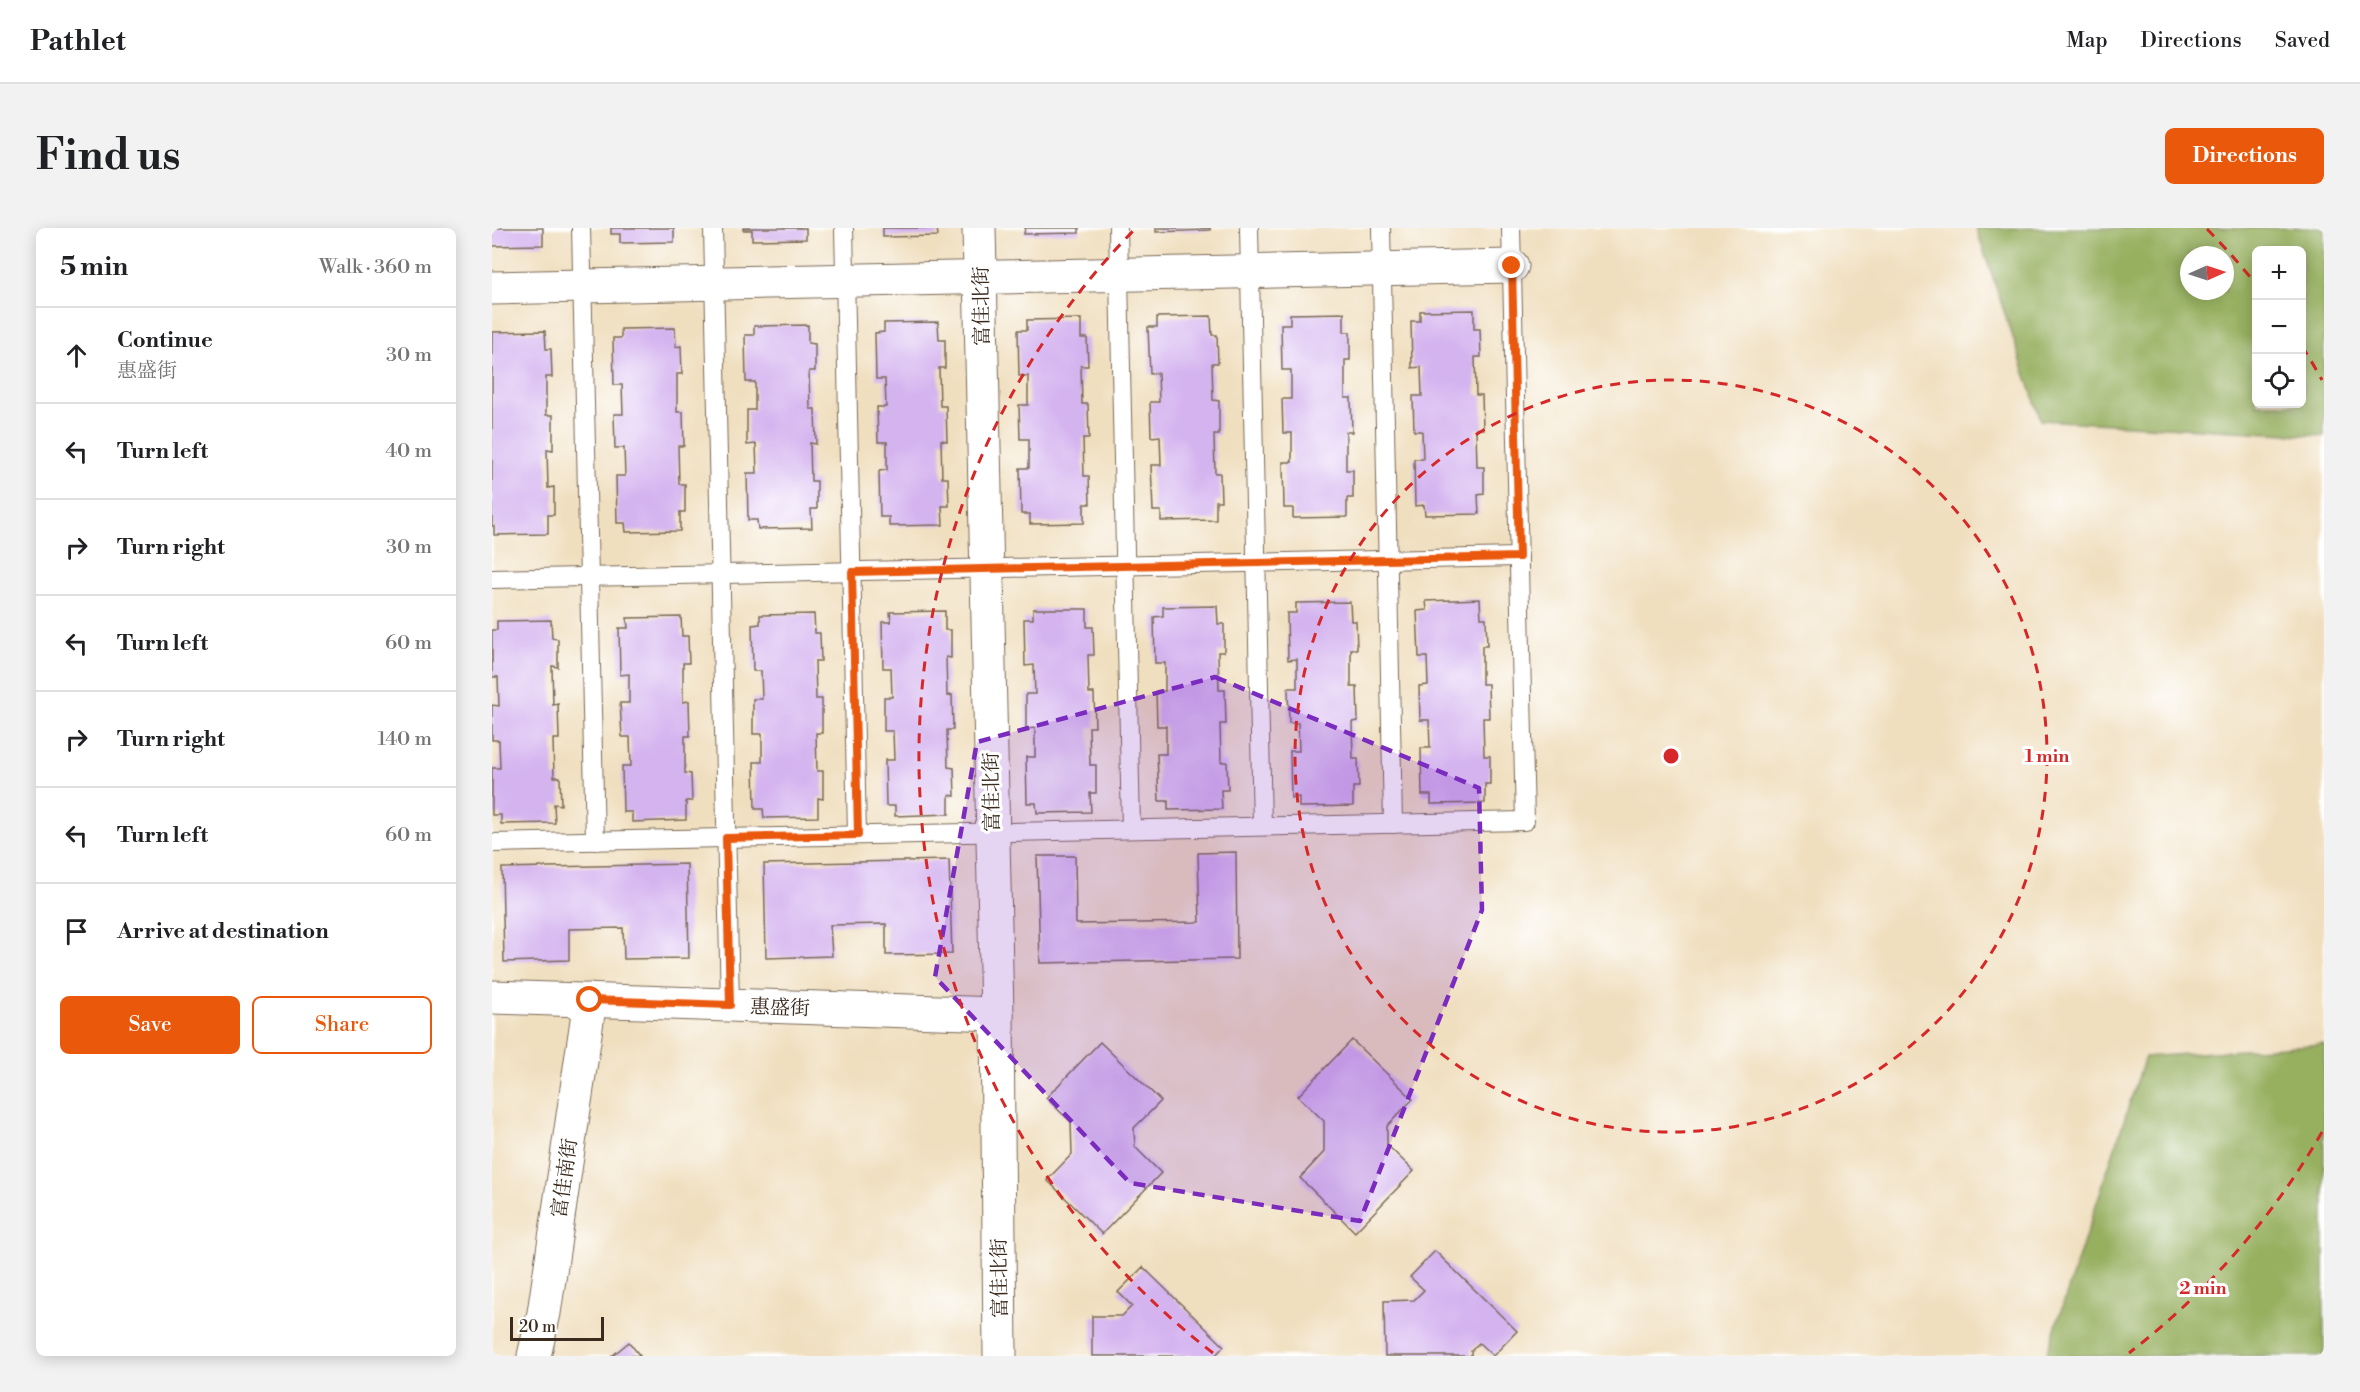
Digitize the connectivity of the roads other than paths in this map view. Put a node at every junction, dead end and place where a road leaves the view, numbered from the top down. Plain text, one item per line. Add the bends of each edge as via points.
1 (581, 228) edge
2 (713, 228) edge
3 (844, 228) edge
4 (979, 228) edge
5 (1118, 228) edge
6 (1249, 228) edge
7 (1381, 228) edge
8 (1511, 228) edge
9 (1512, 266) junction
10 (1382, 269) junction
11 (1250, 272) junction
12 (1119, 275) junction
13 (980, 278) junction
14 (846, 281) junction
15 (714, 284) junction
16 (582, 286) junction
17 (492, 288) edge
18 (1519, 557) junction
19 (1388, 560) junction
20 (1256, 563) junction
21 (1126, 566) junction
22 (987, 569) junction
23 (852, 572) junction
24 (720, 575) junction
25 (589, 578) junction
26 (492, 579) edge
27 (1394, 824) junction
28 (1262, 826) junction
29 (1131, 829) junction
30 (992, 832) junction
31 (858, 835) junction
32 (726, 838) junction
33 (595, 841) junction
34 (492, 843) edge
35 (492, 997) edge
36 (590, 1000) junction
37 (730, 1005) junction
38 (997, 1014) junction
39 (534, 1356) edge
40 (1000, 1356) edge

1 - 16 lane
2 - 15 lane
3 - 14 lane
4 - 13 street, 富佳北街
5 - 12 lane
6 - 11 lane
7 - 10 lane
8 - 9 lane
9 - 10 street
9 - 18 lane
10 - 11 street
10 - 19 lane
11 - 12 street
11 - 20 lane
12 - 13 street
12 - 21 lane
13 - 14 street
13 - 22 street, 富佳北街
14 - 15 street
14 - 23 lane
15 - 16 street
15 - 24 lane
16 - 17 street
16 - 25 lane
18 - 19 lane
18 - 27 lane via 1525,821
19 - 20 lane
19 - 27 lane
20 - 21 lane
20 - 28 lane
21 - 22 lane
21 - 29 lane
22 - 23 lane
22 - 30 street, 富佳北街
23 - 24 lane
23 - 31 lane
24 - 25 lane
24 - 32 lane
25 - 26 lane
25 - 33 lane
27 - 28 lane
28 - 29 lane
29 - 30 lane
30 - 31 lane
30 - 38 street, 富佳北街
31 - 32 lane
32 - 33 lane
32 - 37 lane
33 - 34 lane
35 - 36 street, 惠盛街
36 - 37 street, 惠盛街
36 - 39 street, 富佳南街 via 544,1313
37 - 38 street, 惠盛街
38 - 40 street, 富佳北街

